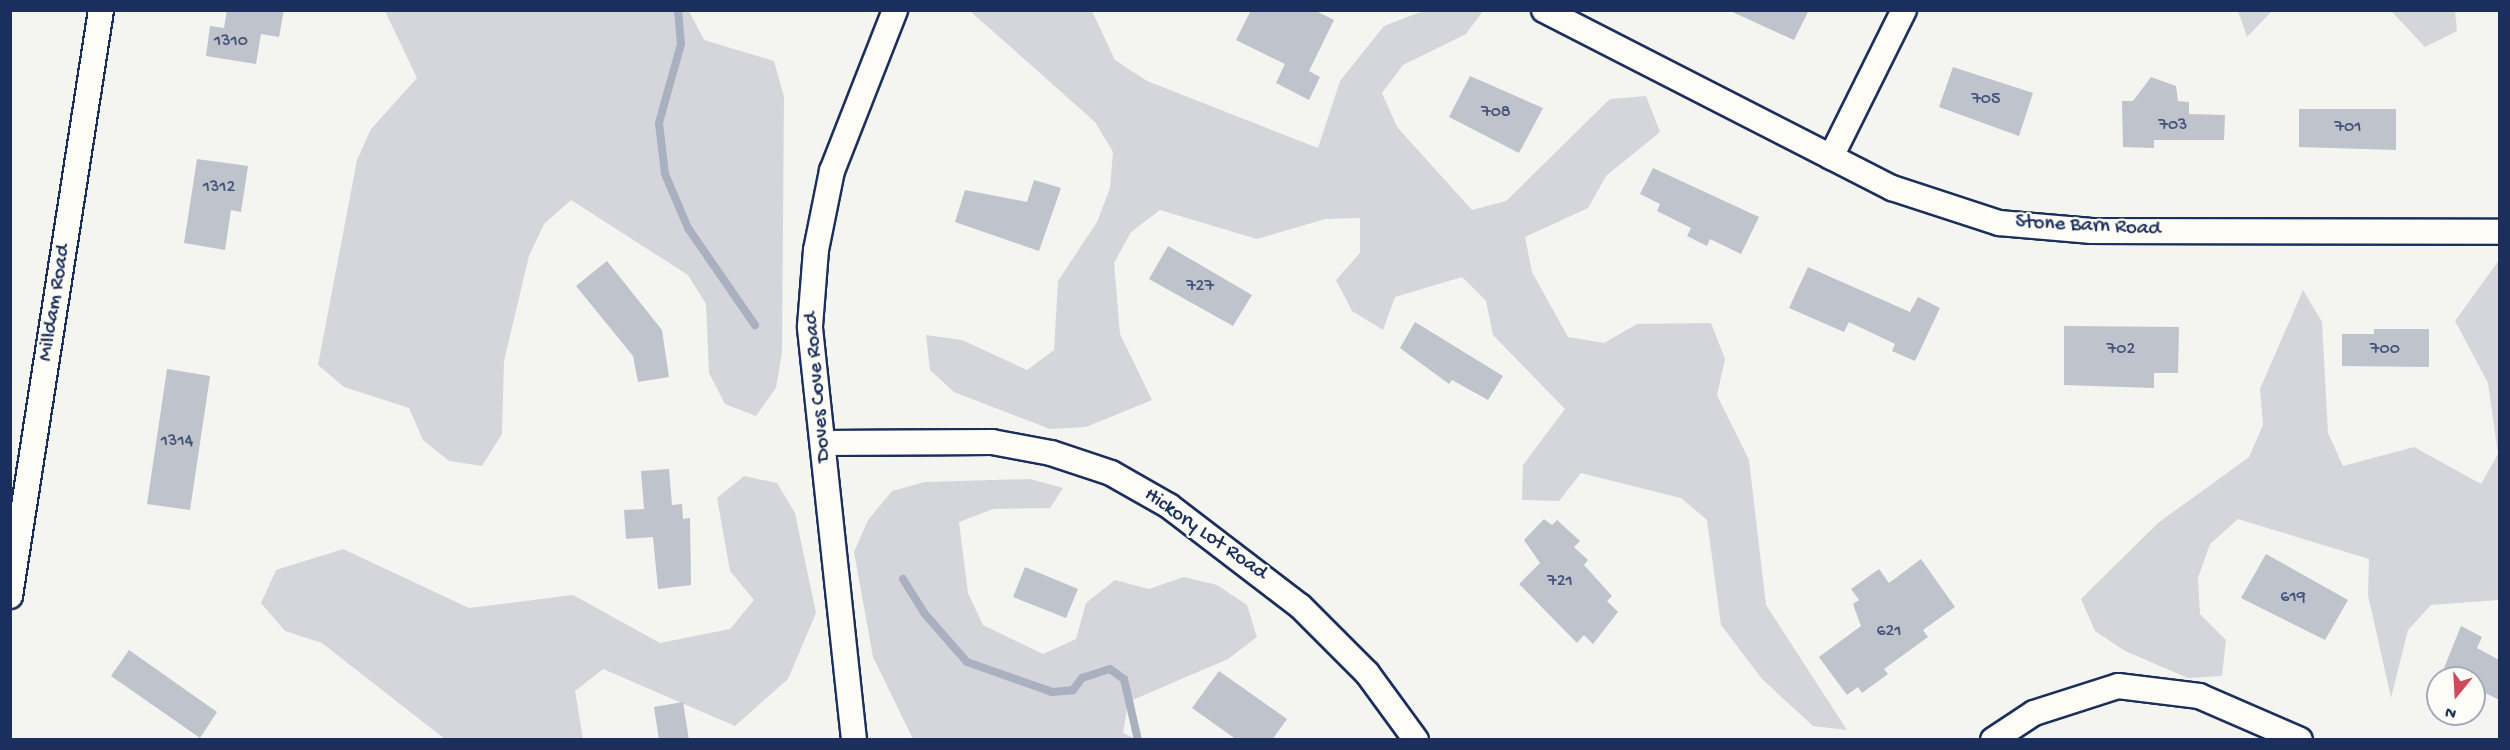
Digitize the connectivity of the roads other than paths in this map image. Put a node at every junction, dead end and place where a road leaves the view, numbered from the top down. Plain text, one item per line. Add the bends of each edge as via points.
1 (101, 10) edge
2 (895, 10) edge
3 (1544, 10) edge
4 (1904, 10) edge
5 (1831, 157) junction
6 (2499, 225) edge
7 (823, 442) junction
8 (10, 596) edge
9 (854, 740) edge
10 (1416, 740) edge
11 (1994, 740) edge
12 (2300, 740) edge

1 - 8 street, Milldam Road
2 - 7 street, Doves Cove Road via 832,171 816,250 810,326
3 - 5 street, Stone Barn Road
4 - 5 street
5 - 6 street, Stone Barn Road via 1923,201 2036,228
7 - 9 street, Doves Cove Road
7 - 10 street, Hickory Lot Road via 992,442 1051,453 1111,473 1170,506 1300,606 1361,666
11 - 12 street via 2034,713 2118,686 2199,696

